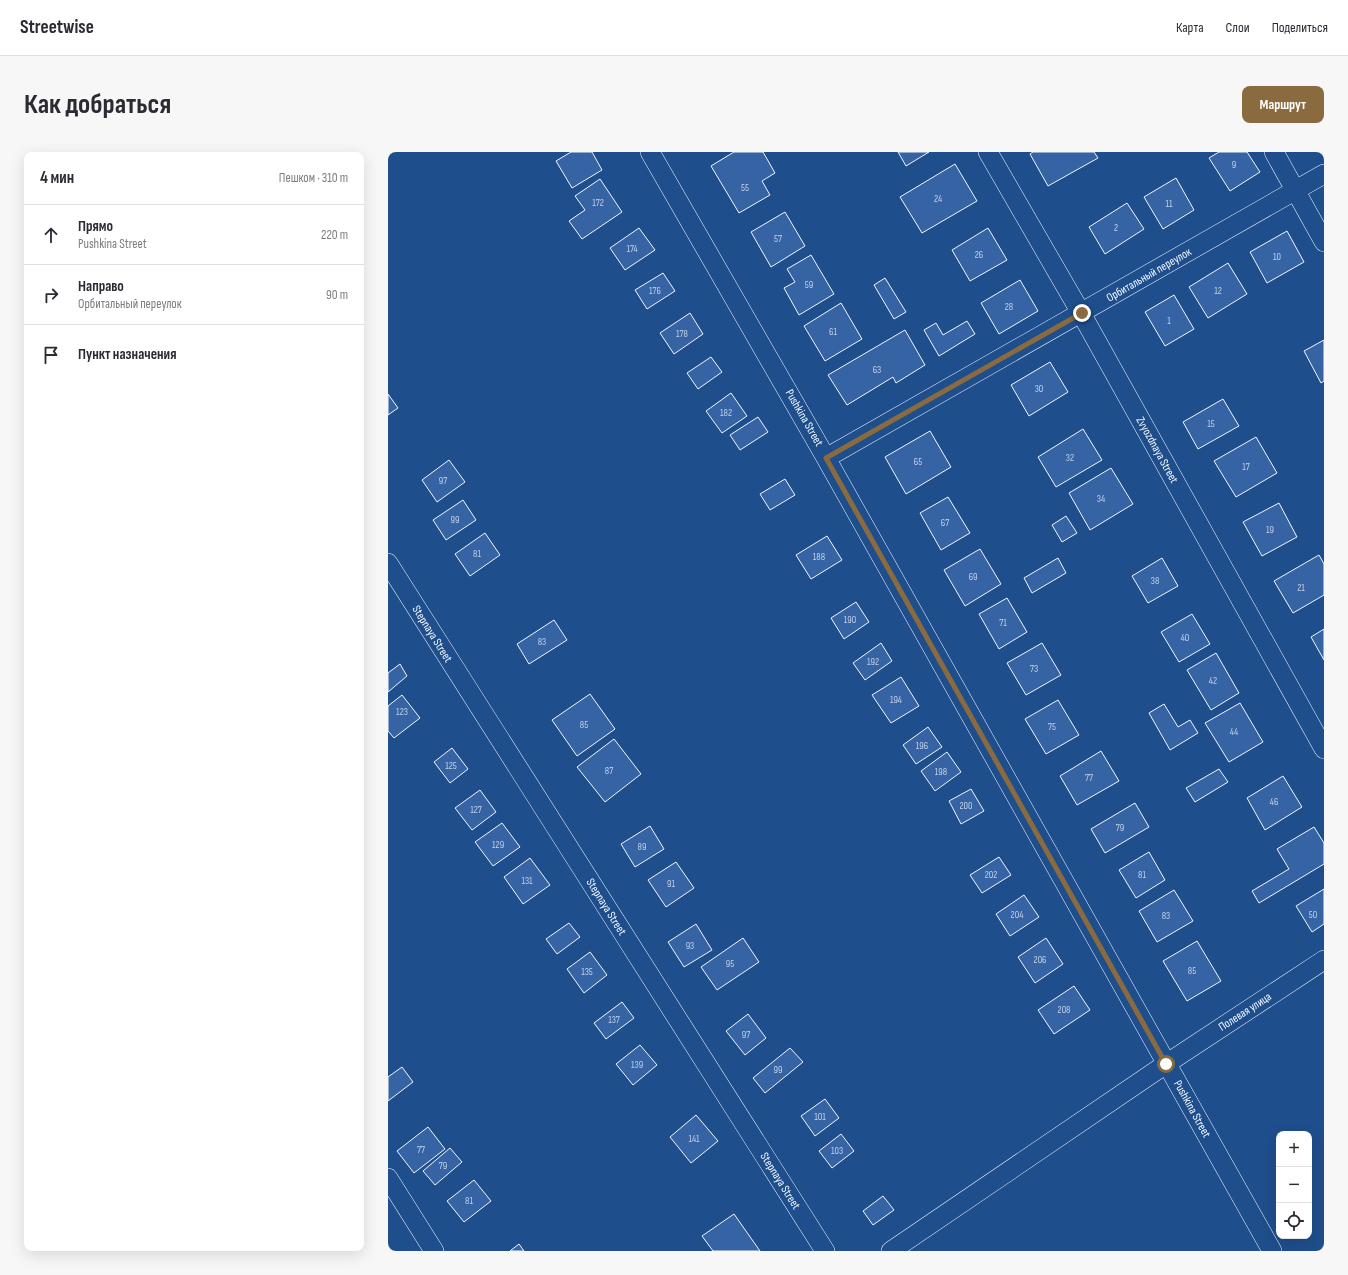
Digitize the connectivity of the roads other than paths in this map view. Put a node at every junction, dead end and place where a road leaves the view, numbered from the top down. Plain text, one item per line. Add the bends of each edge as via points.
1 (650, 152) edge
2 (988, 152) edge
3 (1274, 152) edge
4 (1324, 174) edge
5 (1296, 191) junction
6 (1324, 242) edge
7 (1082, 313) junction
8 (826, 458) junction
9 (388, 563) edge
10 (1324, 750) edge
11 (1324, 960) edge
12 (1166, 1064) junction
13 (388, 1178) edge
14 (434, 1251) edge
15 (825, 1251) edge
16 (891, 1251) edge
17 (1272, 1251) edge

1 - 8 street, Pushkina Street
2 - 7 street, Zvyozdnaya Street
3 - 5 street
4 - 5 street, Орбитальный переулок
5 - 6 street
5 - 7 street, Орбитальный переулок
7 - 8 street, Орбитальный переулок
7 - 10 street, Zvyozdnaya Street
8 - 12 street, Pushkina Street
9 - 15 street, Stepnaya Street
11 - 12 street, Полевая улица
12 - 16 street, Полевая улица
12 - 17 street, Pushkina Street
13 - 14 street

